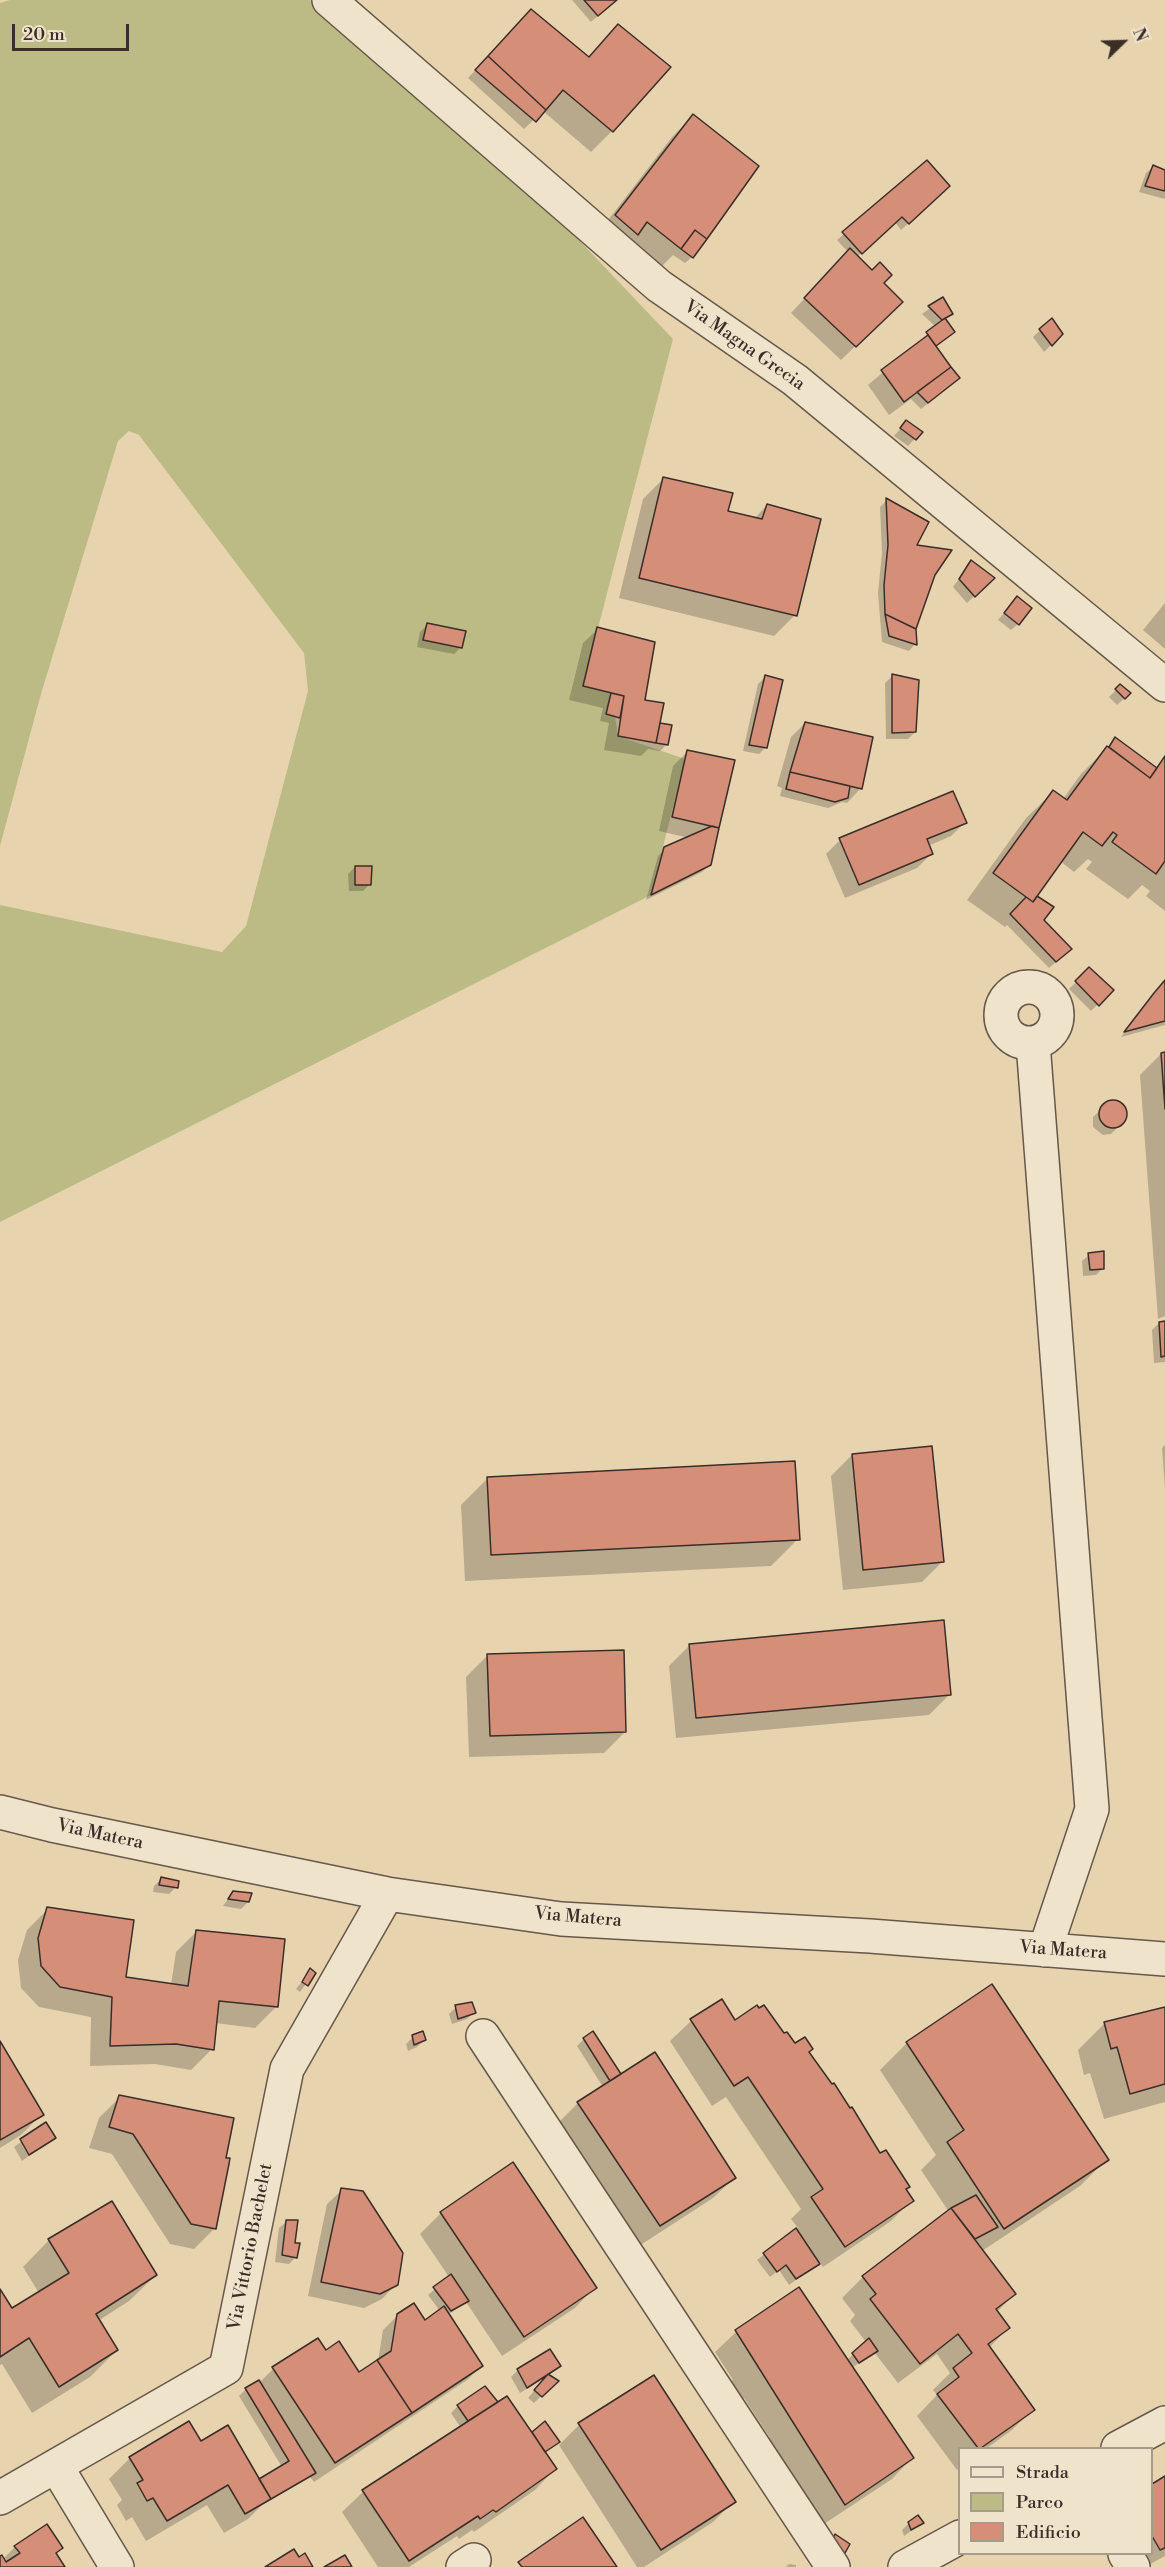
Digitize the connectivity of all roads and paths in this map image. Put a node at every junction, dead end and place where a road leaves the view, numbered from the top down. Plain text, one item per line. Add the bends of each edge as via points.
1 (329, 0) edge
2 (1165, 685) edge
3 (1033, 1043) dead end
4 (0, 1812) edge
5 (387, 1894) junction
6 (1045, 1950) junction
7 (1165, 1959) edge
8 (483, 2036) dead end
9 (1165, 2423) edge
10 (1120, 2447) edge
11 (56, 2466) junction
12 (0, 2498) edge
13 (958, 2537) edge
14 (117, 2567) edge
15 (833, 2567) edge
16 (905, 2567) edge

1 - 2 street, Via Magna Grecia via 659,286 795,380
3 - 6 street via 1092,1809
4 - 5 street, Via Matera
5 - 6 street, Via Matera via 561,1919
5 - 11 street, Via Vittorio Bachelet via 287,2069 226,2367
6 - 7 street, Via Matera
8 - 15 street
9 - 10 street
11 - 12 street, Via Vittorio Bachelet
11 - 14 street
13 - 16 street

